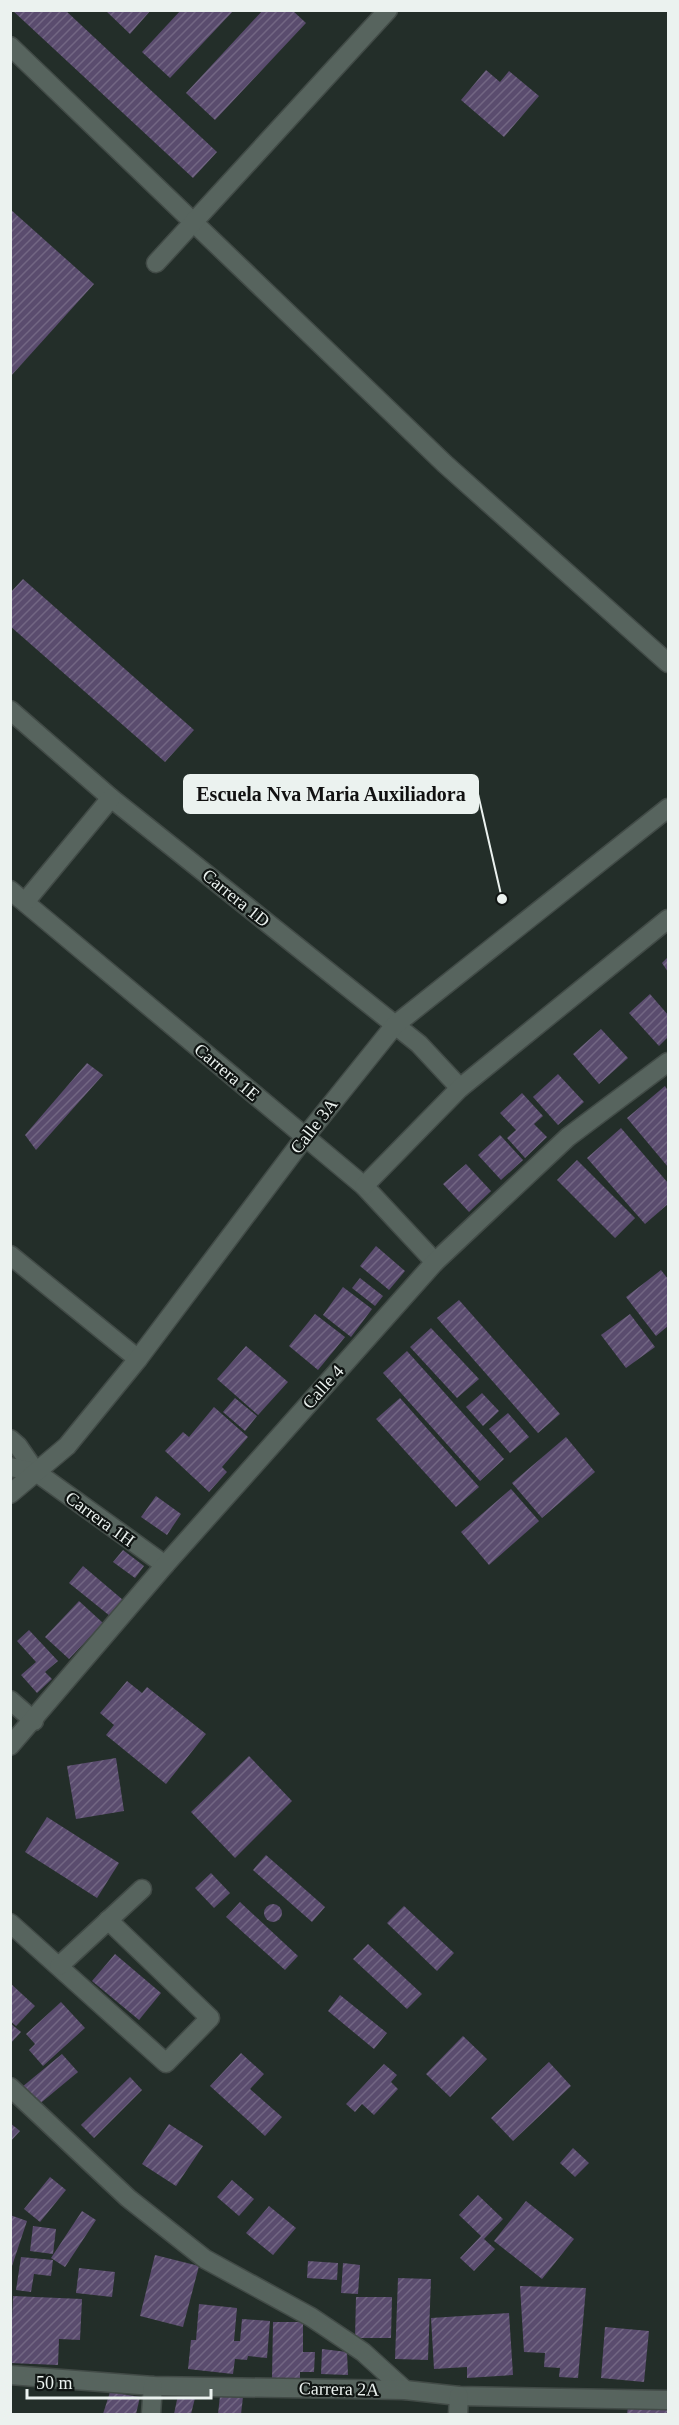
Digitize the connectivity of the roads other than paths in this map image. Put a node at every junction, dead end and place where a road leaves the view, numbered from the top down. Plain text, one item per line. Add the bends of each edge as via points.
1 (388, 10) edge
2 (10, 46) edge
3 (194, 221) junction
4 (156, 263) dead end
5 (669, 663) edge
6 (10, 710) edge
7 (111, 798) junction
8 (669, 808) edge
9 (10, 890) edge
10 (25, 902) junction
11 (669, 919) edge
12 (394, 1025) junction
13 (669, 1062) edge
14 (460, 1088) junction
15 (305, 1137) junction
16 (364, 1186) junction
17 (10, 1255) edge
18 (435, 1262) junction
19 (138, 1359) junction
20 (10, 1439) edge
21 (10, 1467) edge
22 (36, 1472) junction
23 (10, 1494) edge
24 (165, 1565) junction
25 (10, 1700) edge
26 (34, 1721) junction
27 (10, 1746) edge
28 (142, 1889) dead end
29 (108, 1920) junction
30 (10, 1923) edge
31 (58, 1966) junction
32 (10, 2087) edge
33 (10, 2375) edge
34 (153, 2386) junction
35 (405, 2390) junction
36 (669, 2400) edge
37 (459, 2405) edge
38 (151, 2415) edge

1 - 3 street
2 - 3 street
3 - 4 street
3 - 5 street via 444,464
6 - 7 street, Carrera 1D
7 - 10 street
7 - 12 street, Carrera 1D
8 - 12 street, Calle 3A
9 - 10 street, Carrera 1E
10 - 15 street, Carrera 1E
11 - 14 street
12 - 14 street, Carrera 1D via 419,1044
12 - 15 street, Calle 3A
13 - 18 street, Calle 4 via 568,1137
14 - 16 street
15 - 16 street, Carrera 1E
15 - 19 street, Calle 3A
16 - 18 street, Carrera 1E
17 - 19 street
18 - 24 street, Calle 4
19 - 22 street, Calle 3A via 67,1446
20 - 22 street, Carrera 1H
21 - 22 street, Carrera 1H
22 - 23 street, Calle 3A
22 - 24 street, Carrera 1H
24 - 26 street, Calle 4
25 - 26 street
26 - 27 street, Calle 4
28 - 29 street
29 - 31 street
29 - 31 street via 210,2018 166,2063
30 - 31 street
32 - 35 street via 128,2198 205,2259 363,2352
33 - 34 street, Carrera 2A
34 - 35 street, Carrera 2A
34 - 38 street
35 - 37 street, Carrera 2A
36 - 37 street, Carrera 2A

